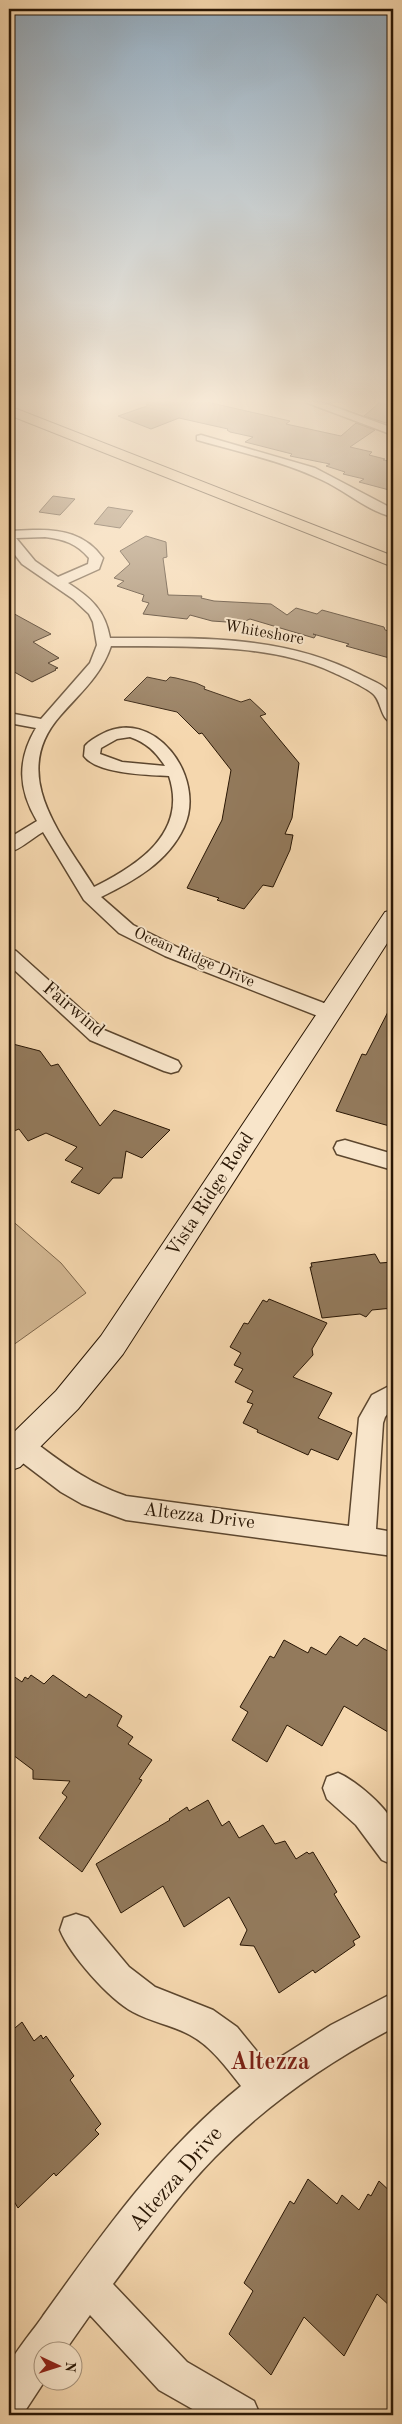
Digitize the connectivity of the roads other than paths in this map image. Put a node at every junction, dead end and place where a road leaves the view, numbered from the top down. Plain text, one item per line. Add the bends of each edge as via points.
1 (275, 515) edge
2 (9, 536) edge
3 (393, 562) edge
4 (57, 583) junction
5 (104, 642) junction
6 (9, 718) edge
7 (393, 718) edge
8 (42, 724) junction
9 (175, 771) dead end
10 (46, 823) junction
11 (9, 847) edge
12 (90, 896) junction
13 (393, 917) edge
14 (9, 955) edge
15 (330, 1013) junction
16 (171, 1066) dead end
17 (345, 1148) dead end
18 (393, 1162) edge
19 (393, 1394) edge
20 (14, 1452) edge
21 (362, 1538) junction
22 (393, 1544) edge
23 (338, 1788) dead end
24 (393, 1849) edge
25 (76, 1930) dead end
26 (393, 2010) edge
27 (265, 2089) junction
28 (88, 2285) junction
29 (11, 2389) edge
30 (240, 2415) edge

1 - 3 main road
2 - 4 street via 30,564
2 - 4 street via 59,533 90,549 96,558 94,566
4 - 5 street via 96,614
5 - 7 street, Whiteshore via 224,642 298,655 336,668 381,692
5 - 8 street, Ocean Ridge Drive via 98,664 88,678
6 - 8 street
8 - 10 street, Ocean Ridge Drive via 30,749 26,770 30,790
9 - 12 street via 182,791 182,808 166,843 137,870
10 - 11 street
10 - 12 street, Ocean Ridge Drive
12 - 15 street, Ocean Ridge Drive via 120,924 153,944
13 - 15 street, Vista Ridge Road
14 - 16 street, Fairwind via 97,1035
15 - 20 street, Vista Ridge Road via 112,1345 67,1400
17 - 18 street
19 - 21 street via 384,1398 372,1414 370,1423
20 - 21 street, Altezza Drive via 91,1496 126,1508
21 - 22 street, Altezza Drive
23 - 24 street via 367,1814
25 - 27 street via 117,1979 144,2000 202,2022 225,2039
26 - 27 street, Altezza Drive via 340,2037
27 - 28 street, Altezza Drive via 221,2126 165,2184
28 - 29 street, Altezza Drive
28 - 30 street via 173,2376

